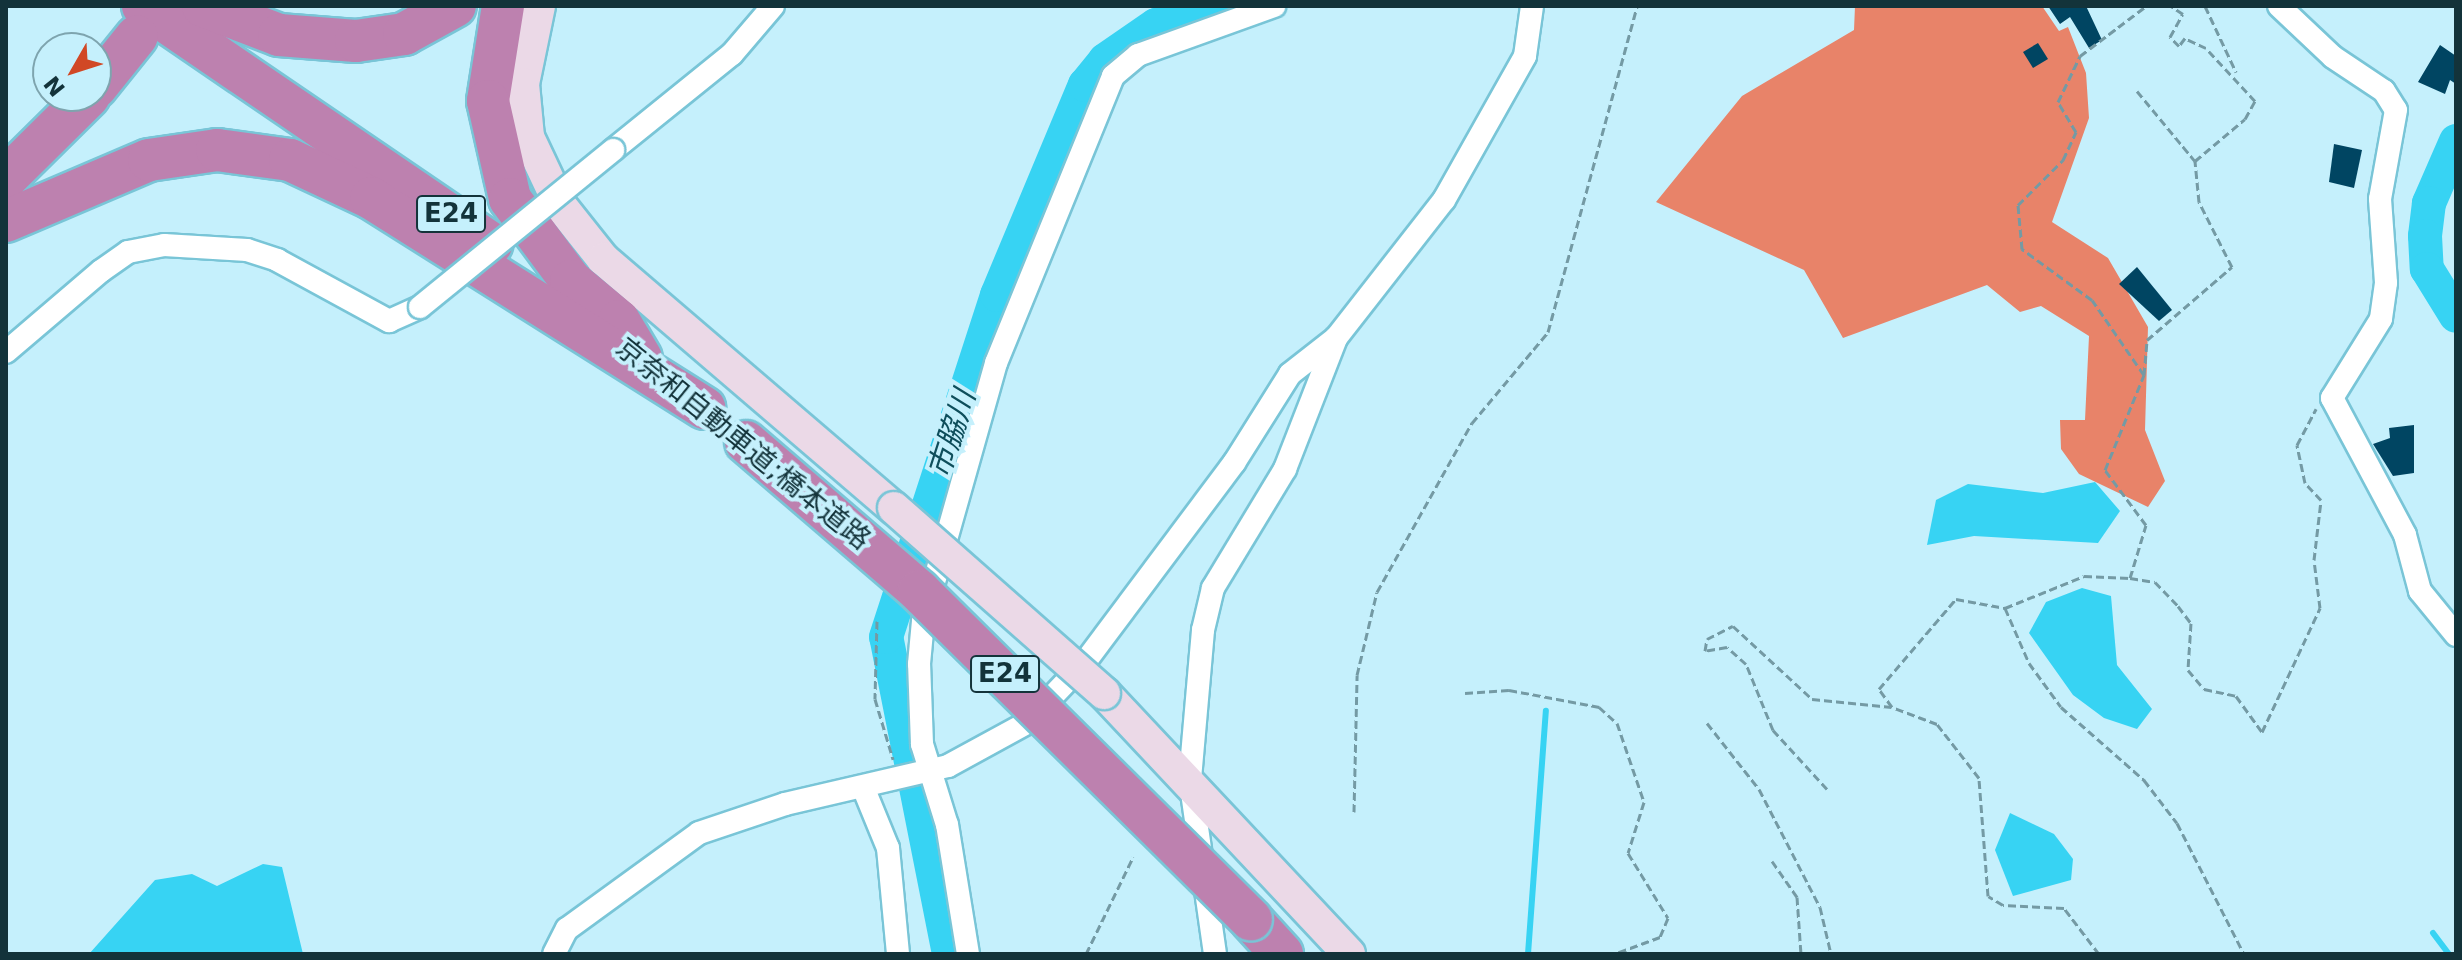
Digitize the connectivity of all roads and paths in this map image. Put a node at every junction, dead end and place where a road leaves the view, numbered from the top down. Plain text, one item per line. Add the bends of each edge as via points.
1 (203, 6) edge
2 (455, 6) edge
3 (503, 6) edge
4 (539, 6) edge
5 (773, 6) edge
6 (1274, 6) edge
7 (1532, 6) edge
8 (1637, 6) edge
9 (2146, 6) edge
10 (2171, 6) edge
11 (2205, 6) edge
12 (2279, 6) edge
13 (135, 23) edge
14 (112, 46) edge
15 (112, 61) edge
16 (2238, 75) junction
17 (2137, 91) dead end
18 (51, 112) edge
19 (73, 112) edge
20 (6, 157) edge
21 (2195, 161) junction
22 (6, 178) edge
23 (6, 221) edge
24 (1336, 338) junction
25 (6, 352) edge
26 (641, 358) junction
27 (2144, 375) junction
28 (704, 408) junction
29 (2304, 433) dead end
30 (2130, 578) junction
31 (2005, 608) junction
32 (877, 621) dead end
33 (2456, 635) edge
34 (1465, 693) dead end
35 (1892, 707) junction
36 (1707, 723) dead end
37 (930, 771) junction
38 (900, 773) dead end
39 (1190, 779) junction
40 (863, 787) junction
41 (1827, 789) dead end
42 (1354, 812) dead end
43 (1133, 857) dead end
44 (1772, 861) dead end
45 (898, 924) junction
46 (554, 954) edge
47 (890, 954) edge
48 (898, 954) edge
49 (968, 954) edge
50 (1086, 954) edge
51 (1215, 954) edge
52 (1282, 954) edge
53 (1349, 954) edge
54 (1614, 954) edge
55 (1801, 954) edge
56 (1831, 954) edge
57 (2099, 954) edge
58 (2244, 954) edge

1 - 2 highway via 279,35 356,41 404,34
3 - 26 highway via 488,101 510,199 571,281 619,321
4 - 39 street, bridge via 523,84 528,137 560,205 603,259 1104,693
5 - 25 street, bridge via 732,54 420,307 389,321 277,260 247,250 164,245 128,252
6 - 37 street via 1138,55 1113,76 996,363 923,621 918,707
7 - 24 street via 1525,56 1492,121 1444,200
8 - 42 path via 1548,332 1472,423 1377,592 1357,675
9 - 27 path via 2143,15 2080,56 2058,102 2076,132 2063,160 2018,205 2022,249 2092,300
10 - 16 path via 2183,14 2171,28 2179,46 2194,40
11 - 16 path
12 - 33 street via 2333,57 2384,91 2396,110 2380,199 2386,283 2381,319 2332,398 2405,535 2420,591
13 - 14 highway
13 - 15 highway
13 - 26 highway, 京奈和自動車道;橋本道路 / E24 via 388,169
16 - 21 path via 2253,110
17 - 21 path
18 - 20 highway
19 - 22 highway
21 - 27 path via 2199,202 2232,267 2147,340
23 - 28 highway via 149,160 217,150 290,160 371,198
24 - 37 street via 1290,374 1234,463 1060,690 989,747
24 - 39 street via 1285,469 1213,588
26 - 28 highway, 京奈和自動車道;橋本道路 / E24
27 - 30 path via 2105,470 2146,525
28 - 52 highway, 京奈和自動車道;橋本道路 / E24, bridge via 919,591
29 - 30 path via 2297,445 2305,483 2321,500 2314,560 2320,608 2262,732 2236,696 2204,689 2188,670 2191,623 2178,606 2155,582
30 - 31 path via 2084,576
31 - 35 path via 1972,598 1944,606 1907,660 1881,681
31 - 58 path via 2029,663 2061,707 2144,780 2177,823
32 - 38 path via 875,699 881,736
34 - 54 path via 1509,690 1599,707 1617,723 1644,802 1628,853 1668,918 1660,937
35 - 41 path via 1812,699 1733,626 1707,639 1705,651 1727,647 1746,664 1773,730
35 - 57 path via 1937,724 1979,778 1988,896 2003,905 2064,908
36 - 56 path via 1759,789 1820,907
37 - 40 street
37 - 49 street via 947,825
39 - 51 street
39 - 53 street
40 - 45 street via 888,848
40 - 46 street via 699,833 567,929
43 - 50 path
44 - 55 path via 1797,897
45 - 47 street
45 - 48 street

